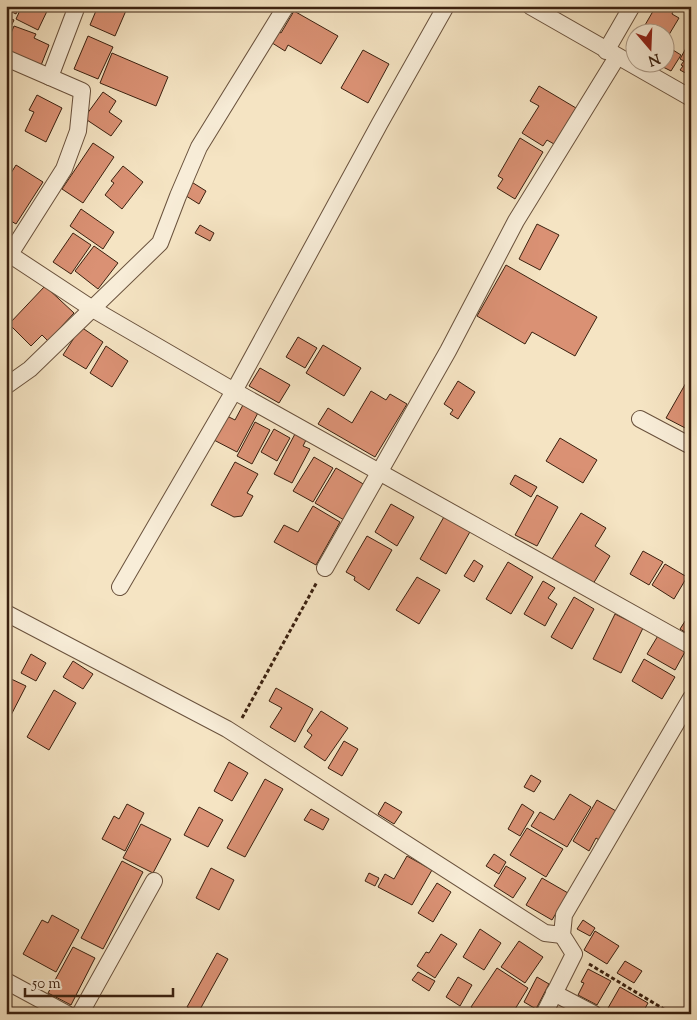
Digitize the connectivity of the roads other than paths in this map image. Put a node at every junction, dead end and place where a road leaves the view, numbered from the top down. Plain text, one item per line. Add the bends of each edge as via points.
1 (77, 6) edge
2 (286, 6) edge
3 (446, 6) edge
4 (530, 6) edge
5 (632, 6) edge
6 (611, 54) junction
7 (6, 58) edge
8 (50, 77) junction
9 (691, 98) edge
10 (8, 253) edge
11 (91, 308) junction
12 (6, 386) edge
13 (234, 391) junction
14 (640, 418) dead end
15 (691, 446) edge
16 (379, 472) junction
17 (325, 568) road end
18 (120, 587) dead end
19 (6, 613) edge
20 (691, 646) edge
21 (691, 698) edge
22 (154, 881) dead end
23 (562, 935) junction
24 (6, 981) edge
25 (554, 993) junction
26 (66, 1014) edge
27 (80, 1014) edge
28 (544, 1014) edge
29 (594, 1014) edge

1 - 8 street
2 - 11 street via 198,147 160,242
3 - 13 street
4 - 6 street
5 - 6 street
6 - 9 street
6 - 16 street via 516,220 448,352
7 - 8 street
8 - 10 street via 82,91 78,131 64,169
10 - 11 street
11 - 12 street via 30,369
11 - 13 street
13 - 16 street
13 - 18 street
14 - 15 street
16 - 17 street
16 - 20 street
19 - 23 street via 234,734 545,933
21 - 23 street via 564,915
22 - 27 street
23 - 25 street via 574,954
24 - 26 street
25 - 28 street
25 - 29 street

